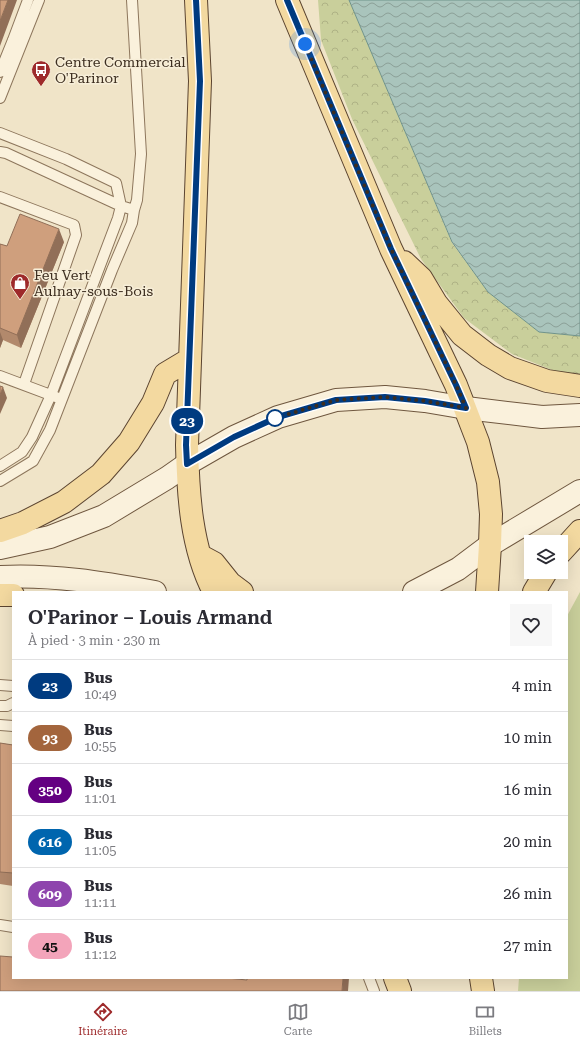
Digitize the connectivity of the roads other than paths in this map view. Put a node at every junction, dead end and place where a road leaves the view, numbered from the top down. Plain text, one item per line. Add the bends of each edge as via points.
1 (28, 0) edge
2 (39, 0) edge
3 (132, 0) edge
4 (196, 0) edge
5 (287, 0) edge
6 (0, 72) edge
7 (0, 98) edge
8 (3, 135) edge
9 (0, 152) edge
10 (0, 196) edge
11 (121, 206) junction
12 (134, 210) junction
13 (391, 249) junction
14 (190, 359) junction
15 (0, 376) edge
16 (24, 384) junction
17 (580, 386) edge
18 (51, 394) junction
19 (62, 398) junction
20 (466, 408) junction
21 (580, 415) edge
22 (187, 464) junction
23 (0, 466) edge
24 (0, 481) edge
25 (580, 491) edge
26 (0, 531) edge
27 (580, 531) edge
28 (568, 544) edge
29 (490, 545) junction
30 (0, 548) edge
31 (201, 556) junction
32 (0, 577) edge
33 (542, 579) edge
34 (149, 591) edge
35 (214, 591) edge
36 (241, 591) edge
37 (416, 591) edge
38 (487, 591) edge
39 (535, 591) edge
40 (0, 595) edge
41 (12, 595) edge
42 (0, 685) edge
43 (12, 686) edge
44 (12, 704) edge
45 (0, 706) edge
46 (0, 725) edge
47 (12, 726) edge
48 (0, 925) edge
49 (12, 927) edge
50 (369, 979) edge
51 (395, 979) edge
52 (410, 979) edge
53 (481, 979) edge
54 (374, 991) edge
55 (400, 991) edge
56 (415, 991) edge
57 (483, 991) edge

1 - 6 lane
2 - 7 lane
3 - 12 lane via 140,154
4 - 14 main road via 200,81
5 - 13 main road
8 - 11 lane via 66,159 116,183
9 - 11 lane
10 - 16 lane via 74,226 76,235
11 - 12 lane
11 - 18 lane
12 - 19 lane via 132,223
13 - 17 main road via 421,278 436,303 462,335 488,355 510,368 547,381
13 - 20 main road
14 - 22 main road
14 - 26 main road via 166,374 153,403 129,442 101,474 64,502 23,523
15 - 16 lane
16 - 18 lane
18 - 19 lane
18 - 23 lane via 32,437 22,452
19 - 24 lane via 50,430 33,461
20 - 21 main road via 542,417
20 - 22 main road via 385,397 336,400 278,417 234,437
20 - 29 main road via 488,482
22 - 30 main road via 104,516 50,537
22 - 31 main road via 194,530
25 - 29 main road
27 - 28 main road
29 - 37 main road via 458,569
29 - 38 main road
31 - 35 main road
31 - 36 main road via 214,563 230,583
32 - 34 main road via 21,576 92,582
33 - 39 main road
40 - 41 main road
42 - 43 lane
44 - 45 lane
46 - 47 lane
48 - 49 lane
50 - 54 lane
51 - 55 main road
52 - 56 main road
53 - 57 main road

